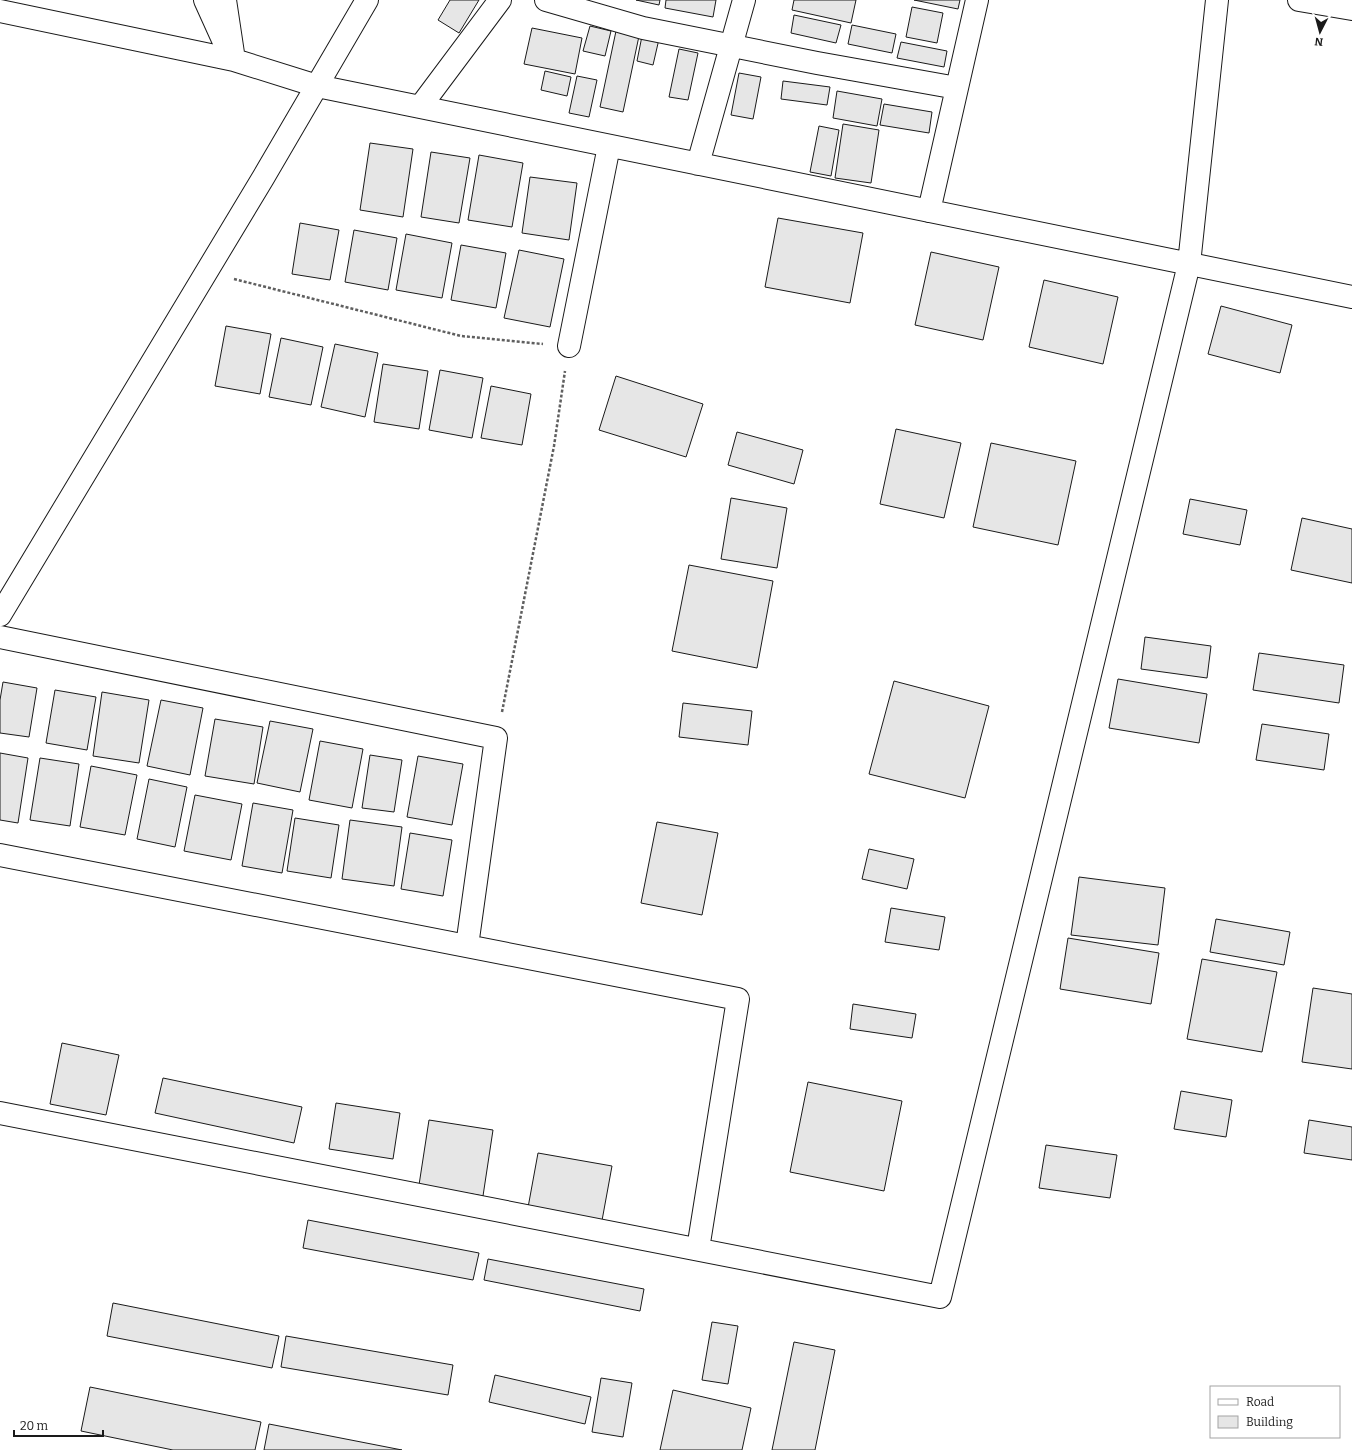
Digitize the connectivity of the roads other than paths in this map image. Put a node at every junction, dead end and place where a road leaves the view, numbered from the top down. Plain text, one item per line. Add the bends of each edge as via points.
1 (205, 0) edge
2 (225, 0) edge
3 (366, 0) edge
4 (500, 0) edge
5 (546, 0) edge
6 (744, 0) edge
7 (977, 0) edge
8 (1217, 0) edge
9 (1299, 0) edge
10 (1352, 9) edge
11 (0, 10) edge
12 (732, 46) junction
13 (234, 60) junction
14 (316, 86) junction
15 (957, 88) junction
16 (420, 107) junction
17 (609, 146) junction
18 (698, 164) junction
19 (928, 211) junction
20 (1189, 264) junction
21 (1352, 297) edge
22 (569, 346) road end
23 (0, 615) edge
24 (0, 637) edge
25 (0, 855) edge
26 (467, 946) junction
27 (0, 1113) edge
28 (698, 1249) junction

1 - 13 street
2 - 13 street
3 - 14 street
4 - 16 street
5 - 12 street via 643,28
6 - 12 street
7 - 15 street
8 - 20 street
9 - 10 street
11 - 13 street
12 - 15 street
12 - 18 street
13 - 14 street
14 - 16 street
14 - 23 street
15 - 19 street
16 - 17 street
17 - 18 street
17 - 22 street
18 - 19 street
19 - 20 street
20 - 21 street
20 - 28 street via 940,1297
24 - 26 street via 496,738
25 - 26 street
26 - 28 street via 738,999
27 - 28 street

